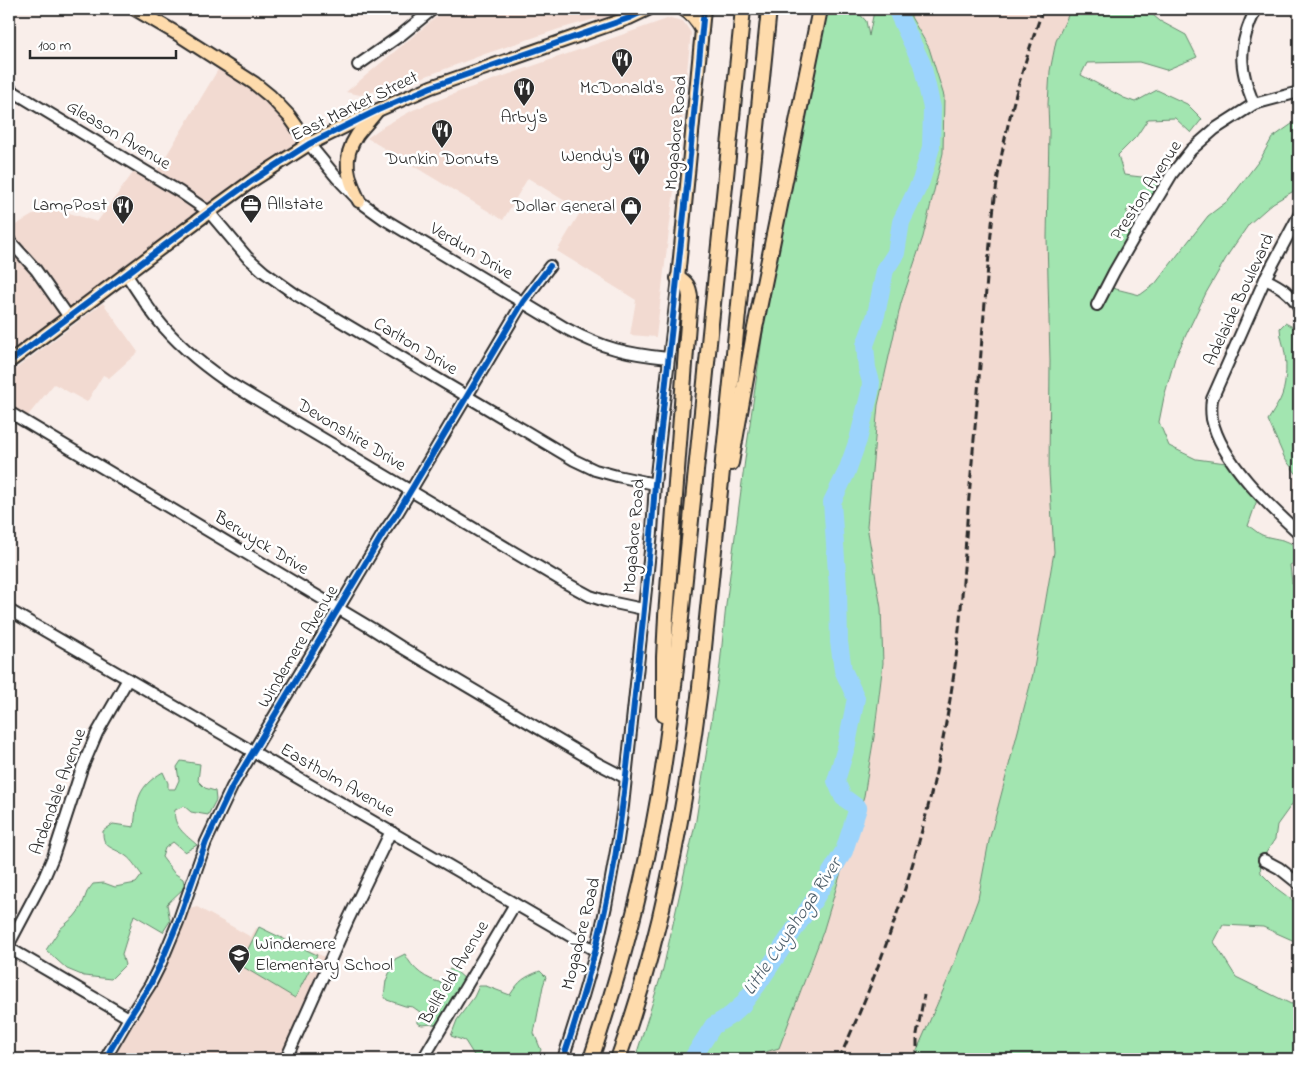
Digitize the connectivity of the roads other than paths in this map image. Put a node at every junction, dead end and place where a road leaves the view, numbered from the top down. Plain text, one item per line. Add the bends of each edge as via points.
1 (135, 9) edge
2 (648, 9) edge
3 (683, 9) edge
4 (704, 9) edge
5 (743, 9) edge
6 (769, 9) edge
7 (820, 9) edge
8 (1256, 9) edge
9 (427, 10) edge
10 (702, 30) junction
11 (358, 65) dead end
12 (9, 89) edge
13 (1299, 92) edge
14 (1254, 104) junction
15 (378, 110) junction
16 (309, 144) junction
17 (359, 202) junction
18 (209, 212) junction
19 (1298, 221) edge
20 (9, 240) edge
21 (550, 266) dead end
22 (126, 274) junction
23 (678, 278) junction
24 (1265, 279) junction
25 (523, 302) junction
26 (1097, 305) dead end
27 (1299, 307) edge
28 (69, 317) junction
29 (668, 358) junction
30 (9, 362) edge
31 (467, 397) junction
32 (9, 412) edge
33 (655, 484) junction
34 (411, 490) junction
35 (1299, 533) edge
36 (713, 560) junction
37 (339, 609) junction
38 (643, 609) junction
39 (9, 610) edge
40 (128, 679) junction
41 (254, 751) junction
42 (666, 757) junction
43 (626, 778) junction
44 (391, 831) junction
45 (1264, 860) dead end
46 (1299, 884) edge
47 (515, 904) junction
48 (9, 944) edge
49 (9, 948) edge
50 (596, 950) junction
51 (129, 1018) junction
52 (106, 1059) edge
53 (286, 1059) edge
54 (423, 1059) edge
55 (563, 1059) edge
56 (591, 1059) edge
57 (618, 1059) edge

1 - 16 main road via 254,83 289,116
2 - 15 main road, East Market Street via 439,84
3 - 10 main road via 691,13
4 - 10 main road, Mogadore Road
5 - 42 highway
6 - 36 highway
7 - 36 highway via 755,328
8 - 14 street via 1244,40 1242,66 1246,87
9 - 11 street via 401,35
10 - 23 main road, Mogadore Road
12 - 18 street, Gleason Avenue
13 - 14 street, Preston Avenue
14 - 26 street, Preston Avenue via 1202,139 1181,162 1128,247
15 - 16 main road, East Market Street
15 - 17 main road via 357,135 347,158 350,182
16 - 17 street, Verdun Drive
16 - 18 main road, East Market Street
17 - 25 street, Verdun Drive
18 - 22 main road, East Market Street
18 - 31 street, Carlton Drive via 247,257 276,282
19 - 24 street, Adelaide Boulevard
20 - 28 street via 36,270
21 - 25 street, Windemere Avenue
22 - 28 main road, East Market Street
22 - 34 street, Devonshire Drive via 157,319 214,372
23 - 29 street, Mogadore Road
23 - 42 highway via 686,282 690,297 664,657
24 - 27 street via 1281,287
24 - 35 street, Adelaide Boulevard via 1212,399 1212,419 1234,463
25 - 29 street, Verdun Drive via 584,338 606,347
25 - 31 street, Windemere Avenue
28 - 30 main road, East Market Street
29 - 33 street, Mogadore Road
31 - 33 street, Carlton Drive via 574,460 617,476
31 - 34 street, Windemere Avenue
32 - 37 street, Berwyck Drive
33 - 38 street, Mogadore Road
34 - 37 street, Windemere Avenue
34 - 38 street, Devonshire Drive via 584,593
36 - 57 highway via 692,755 676,848 652,948
37 - 41 street, Windemere Avenue
37 - 43 street, Berwyck Drive
38 - 43 street, Mogadore Road
39 - 40 street, Eastholm Avenue
40 - 41 street, Eastholm Avenue
40 - 48 street, Ardendale Avenue via 97,733 53,857
41 - 44 street, Eastholm Avenue
41 - 51 street, Windemere Avenue via 232,787 206,842 160,965
42 - 56 highway via 636,908
43 - 50 street, Mogadore Road via 612,876
44 - 47 street, Eastholm Avenue
44 - 53 street
45 - 46 street
47 - 50 street, Eastholm Avenue
47 - 54 street, Bellfield Avenue
49 - 51 street
50 - 55 street, Mogadore Road
51 - 52 street, Windemere Avenue

